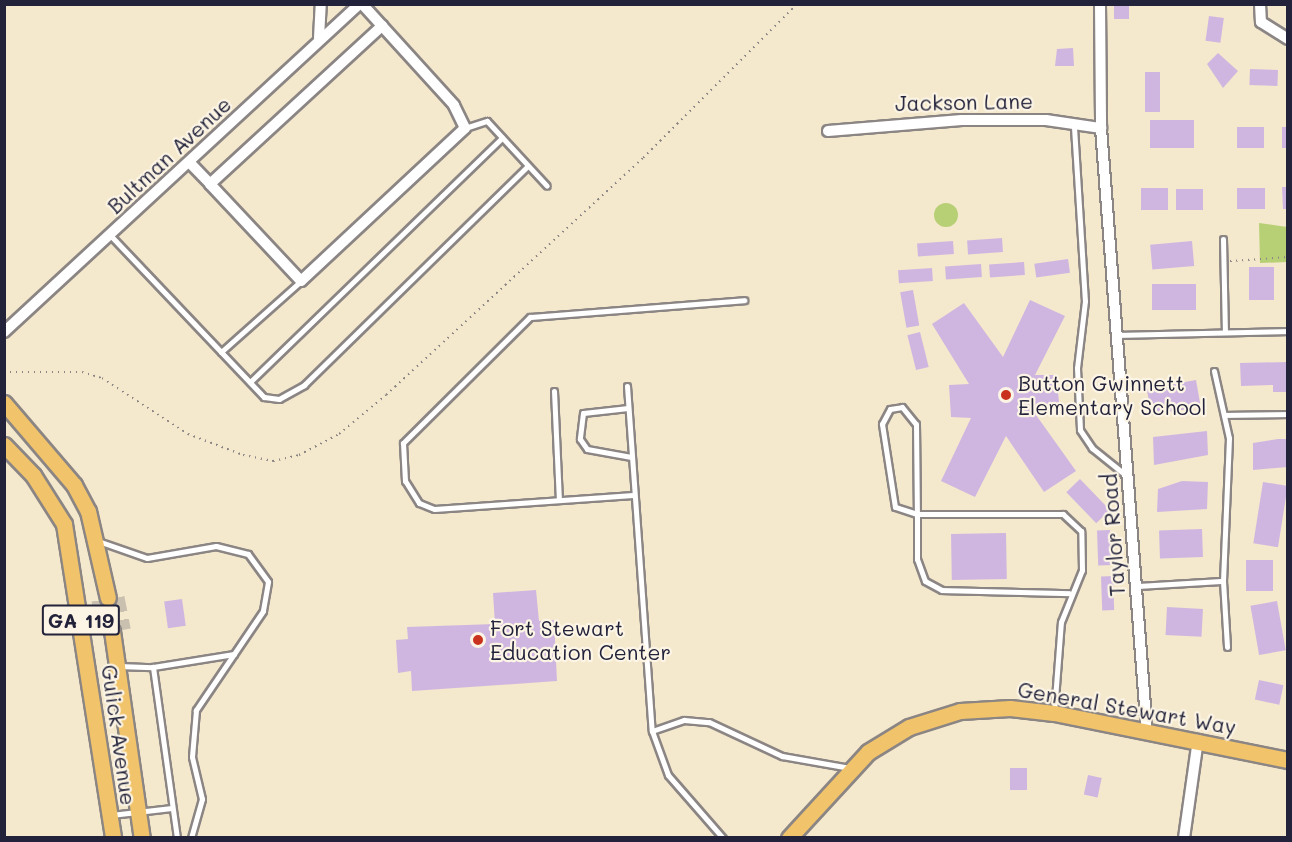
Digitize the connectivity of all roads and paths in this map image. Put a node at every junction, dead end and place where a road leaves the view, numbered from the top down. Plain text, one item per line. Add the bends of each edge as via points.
1 (321, 4) edge
2 (360, 4) edge
3 (797, 4) edge
4 (1101, 4) edge
5 (1260, 4) edge
6 (382, 26) junction
7 (319, 38) junction
8 (1287, 39) edge
9 (1074, 127) junction
10 (465, 128) junction
11 (1101, 128) junction
12 (828, 131) dead end
13 (502, 138) junction
14 (191, 164) junction
15 (527, 167) junction
16 (210, 184) junction
17 (547, 186) dead end
18 (111, 236) junction
19 (1223, 239) dead end
20 (1287, 257) edge
21 (1224, 261) junction
22 (301, 281) junction
23 (744, 300) dead end
24 (1287, 331) edge
25 (4, 332) edge
26 (1225, 332) junction
27 (1118, 335) junction
28 (221, 352) junction
29 (1214, 371) dead end
30 (4, 372) edge
31 (250, 382) junction
32 (627, 386) dead end
33 (554, 391) dead end
34 (4, 403) edge
35 (628, 408) junction
36 (1287, 414) edge
37 (1224, 416) junction
38 (4, 444) edge
39 (631, 457) junction
40 (1128, 477) junction
41 (633, 495) junction
42 (559, 500) junction
43 (917, 514) junction
44 (98, 541) junction
45 (1223, 581) junction
46 (1136, 586) junction
47 (1069, 593) junction
48 (107, 595) tunnel mouth
49 (113, 630) tunnel mouth
50 (1227, 647) dead end
51 (234, 654) junction
52 (117, 666) junction
53 (153, 667) junction
54 (1054, 713) junction
55 (652, 731) junction
56 (1147, 733) junction
57 (1198, 740) junction
58 (1287, 760) edge
59 (850, 768) junction
60 (172, 808) junction
61 (138, 813) junction
62 (110, 816) junction
63 (113, 837) edge
64 (142, 837) edge
65 (177, 837) edge
66 (191, 837) edge
67 (723, 837) edge
68 (789, 837) edge
69 (1184, 837) edge

1 - 7 street
2 - 6 street
2 - 7 street, Bultman Avenue
3 - 30 path via 644,158 386,395 339,434 300,455 273,461 243,455 188,434 102,378 82,372
4 - 11 street, Taylor Road
5 - 8 street via 1261,22 1272,34
6 - 10 street via 454,105
6 - 16 street
7 - 14 street, Bultman Avenue
9 - 11 street, Jackson Lane
9 - 12 street, Jackson Lane via 1046,120 962,120
9 - 40 lane via 1085,302 1077,369 1080,430 1092,448
10 - 13 lane via 488,121
10 - 22 street
11 - 27 street, Taylor Road
13 - 15 lane
13 - 31 lane
14 - 16 street
14 - 18 street, Bultman Avenue
15 - 17 lane
15 - 31 lane via 304,385 279,399 264,398
16 - 22 street
18 - 25 street, Bultman Avenue
18 - 28 lane
19 - 21 lane
20 - 21 path
21 - 26 lane
22 - 28 lane
23 - 42 lane via 530,316 403,443 405,481 419,503 434,509
24 - 26 lane
26 - 27 lane
27 - 40 street, Taylor Road
28 - 31 lane
29 - 37 lane
32 - 35 lane
33 - 42 lane
34 - 44 main road, GA 119 via 74,485
35 - 39 lane
35 - 39 lane via 583,413 580,439 587,449
36 - 37 lane
37 - 45 lane via 1229,438
38 - 62 main road, Gulick Avenue / GA 119 via 33,476 64,524
39 - 41 lane
40 - 46 street, Taylor Road
41 - 42 lane
41 - 55 lane
43 - 43 lane via 916,424 902,407 890,409 882,424 891,502
43 - 47 lane via 918,570 933,587
43 - 47 lane via 1069,517 1081,531 1084,556
44 - 48 main road, GA 119
44 - 51 lane via 139,557 216,546 248,554 261,568 266,597 263,611
45 - 46 lane
45 - 50 lane
46 - 56 street, Taylor Road
47 - 54 lane via 1061,622
49 - 52 main road
51 - 53 lane
51 - 66 lane via 196,710 192,757 202,799
52 - 53 lane
52 - 61 main road, GA 119
53 - 60 lane
54 - 56 main road, General Stewart Way
54 - 59 main road, General Stewart Way via 992,708 941,715 902,731
55 - 59 lane via 684,720 709,722 775,753
55 - 67 lane via 668,775
56 - 57 main road, General Stewart Way
57 - 58 main road, General Stewart Way
57 - 69 street
59 - 68 main road, General Stewart Way
60 - 61 lane
60 - 65 lane
61 - 62 lane
61 - 64 main road, GA 119
62 - 63 main road, Gulick Avenue / GA 119

